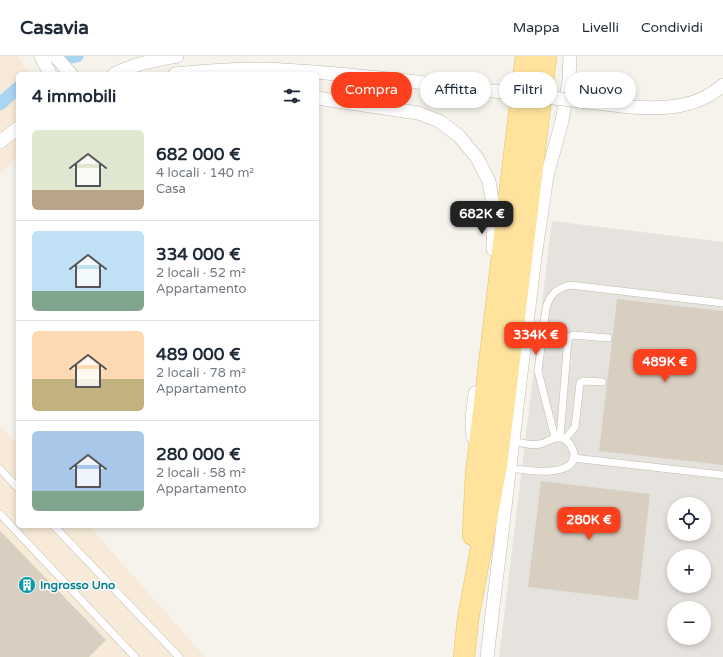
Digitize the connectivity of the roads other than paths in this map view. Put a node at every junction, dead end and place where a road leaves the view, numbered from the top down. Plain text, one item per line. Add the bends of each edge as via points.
1 (40, 56) edge
2 (55, 56) edge
3 (176, 56) edge
4 (526, 56) edge
5 (546, 56) edge
6 (570, 56) edge
7 (41, 72) edge
8 (49, 72) edge
9 (68, 72) edge
10 (118, 72) edge
11 (194, 72) edge
12 (311, 72) edge
13 (319, 73) edge
14 (723, 85) edge
15 (319, 98) edge
16 (16, 130) edge
17 (0, 142) edge
18 (723, 303) edge
19 (608, 338) dead end
20 (602, 382) dead end
21 (560, 438) junction
22 (513, 441) junction
23 (573, 458) junction
24 (510, 468) junction
25 (0, 469) edge
26 (476, 474) junction
27 (723, 475) edge
28 (16, 486) edge
29 (0, 514) edge
30 (56, 528) edge
31 (468, 619) junction
32 (135, 657) edge
33 (179, 657) edge
34 (464, 657) edge
35 (487, 657) edge

1 - 7 street
1 - 8 street
2 - 9 street
3 - 10 street via 148,61
4 - 26 main road
5 - 31 main road via 497,463
6 - 22 street via 562,121 547,176 535,257
11 - 12 street, bridge via 259,69
13 - 14 street, bridge via 654,108 675,107 695,102 716,92
15 - 26 street via 418,113 438,121 459,136 477,158 489,181 494,211 494,240 472,420
16 - 17 street
18 - 21 lane via 570,285 554,292 546,308 538,371
19 - 21 lane via 573,335 568,338
20 - 21 lane via 580,383 575,427
21 - 22 lane via 532,445
21 - 23 lane via 573,449
22 - 24 street
23 - 24 lane via 566,468 557,471
23 - 27 lane
24 - 35 street
25 - 28 lane
26 - 31 main road
29 - 32 lane
30 - 33 lane
31 - 34 main road

